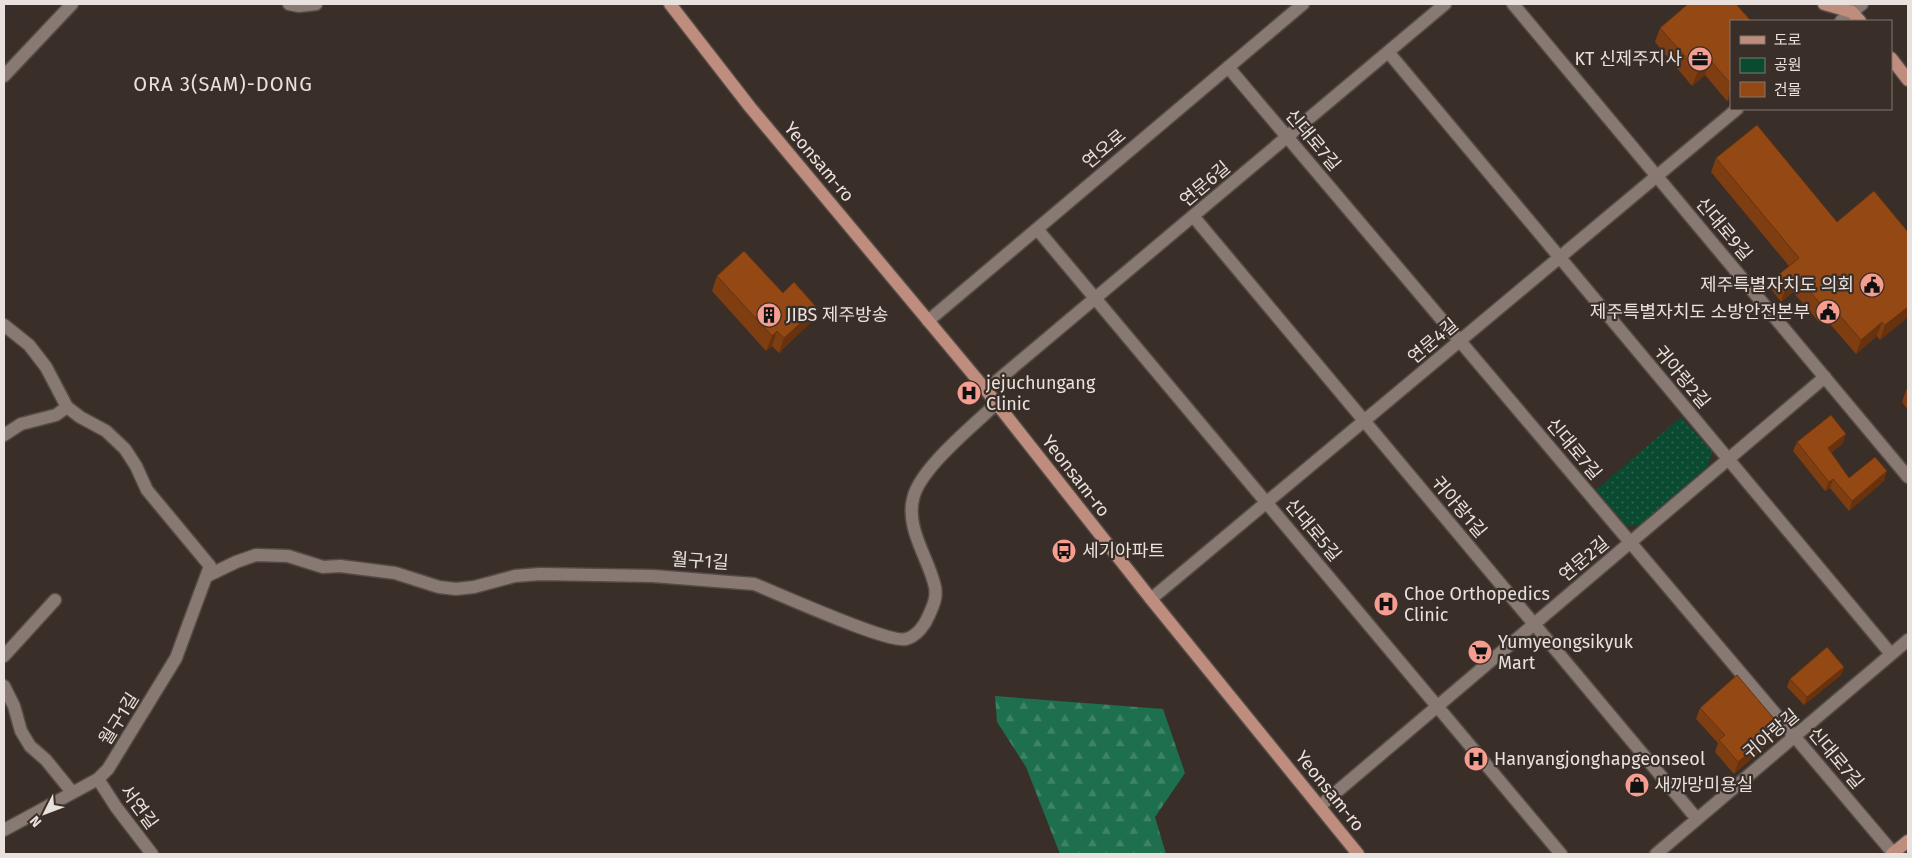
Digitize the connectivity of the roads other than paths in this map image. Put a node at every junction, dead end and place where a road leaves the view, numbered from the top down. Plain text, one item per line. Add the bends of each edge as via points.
1 (72, 4) edge
2 (289, 4) edge
3 (316, 4) edge
4 (670, 4) edge
5 (1303, 4) edge
6 (1445, 4) edge
7 (1513, 4) edge
8 (1824, 4) edge
9 (1857, 10) edge
10 (1842, 20) edge
11 (1389, 53) junction
12 (1892, 59) edge
13 (1228, 67) junction
14 (4, 76) edge
15 (1908, 80) edge
16 (1736, 110) edge
17 (1288, 138) junction
18 (1657, 176) junction
19 (1193, 216) junction
20 (1037, 229) junction
21 (1560, 257) junction
22 (1096, 298) junction
23 (928, 322) junction
24 (4, 325) edge
25 (1460, 341) junction
26 (1825, 377) junction
27 (986, 390) junction
28 (997, 403) junction
29 (66, 406) junction
30 (1364, 421) junction
31 (4, 435) edge
32 (1728, 459) junction
33 (1908, 476) edge
34 (1267, 503) junction
35 (1630, 542) junction
36 (206, 576) junction
37 (1151, 599) junction
38 (55, 600) dead end
39 (1534, 624) junction
40 (1908, 640) edge
41 (1892, 654) junction
42 (4, 656) edge
43 (4, 686) edge
44 (1437, 706) junction
45 (1794, 736) junction
46 (98, 779) junction
47 (72, 792) junction
48 (1320, 806) junction
49 (1697, 819) junction
50 (4, 830) edge
51 (1908, 841) edge
52 (152, 854) edge
53 (1358, 854) edge
54 (1561, 854) edge
55 (1656, 854) edge
56 (1893, 854) edge

1 - 14 street
2 - 3 street
4 - 23 main road, Yeonsam-ro via 750,107
5 - 13 street, 연오로
6 - 11 street, 연문6길
7 - 18 street, 신대로9길
8 - 9 main road
9 - 10 street
11 - 17 street, 연문6길
11 - 21 street, 귀아랑2길
12 - 15 main road
13 - 17 street, 신대로7길
13 - 20 street, 연오로
16 - 18 street, 연문4길
17 - 19 street, 연문6길
17 - 25 street, 신대로7길
18 - 21 street, 연문4길
18 - 26 street, 신대로9길
19 - 22 street, 연문6길
19 - 30 street, 귀아랑1길
20 - 22 street, 신대로5길
20 - 23 street, 연오로
21 - 25 street, 연문4길
21 - 32 street, 귀아랑2길
22 - 27 street, 연문6길
22 - 34 street, 신대로5길
23 - 27 main road, Yeonsam-ro
24 - 29 street via 29,345 46,367
25 - 30 street, 연문4길
25 - 35 street, 신대로7길
26 - 32 street, 연문2길
26 - 33 street, 신대로9길
27 - 28 main road, Yeonsam-ro
28 - 36 street, 월구1길 via 940,458 923,478 913,498 911,513 936,597 927,622 918,633 905,639 893,639 754,584 737,581 540,574 456,589 395,573 340,566 323,568 288,556 256,556
28 - 37 main road, Yeonsam-ro
29 - 31 street via 56,415 21,424
29 - 36 street via 80,418 106,431 125,449 147,490 210,566
30 - 34 street, 연문4길
30 - 39 street, 귀아랑1길
32 - 35 street, 연문2길
32 - 41 street, 귀아랑2길
34 - 37 street, 연문4길
34 - 44 street, 신대로5길
35 - 39 street, 연문2길
35 - 45 street, 신대로7길
36 - 46 street, 월구1길 via 176,658 124,746
37 - 48 main road, Yeonsam-ro
38 - 42 street
39 - 44 street, 연문2길
39 - 49 street, 귀아랑1길
40 - 41 street, 귀아랑길
41 - 45 street, 귀아랑길
43 - 47 street via 30,746
44 - 48 street, 연문2길
44 - 54 street, 신대로5길
45 - 49 street, 귀아랑길
45 - 56 street, 신대로7길
46 - 47 street, 월구1길
46 - 52 street, 서연길
47 - 50 street, 월구1길
48 - 53 main road, Yeonsam-ro
49 - 55 street, 귀아랑길
51 - 56 main road

